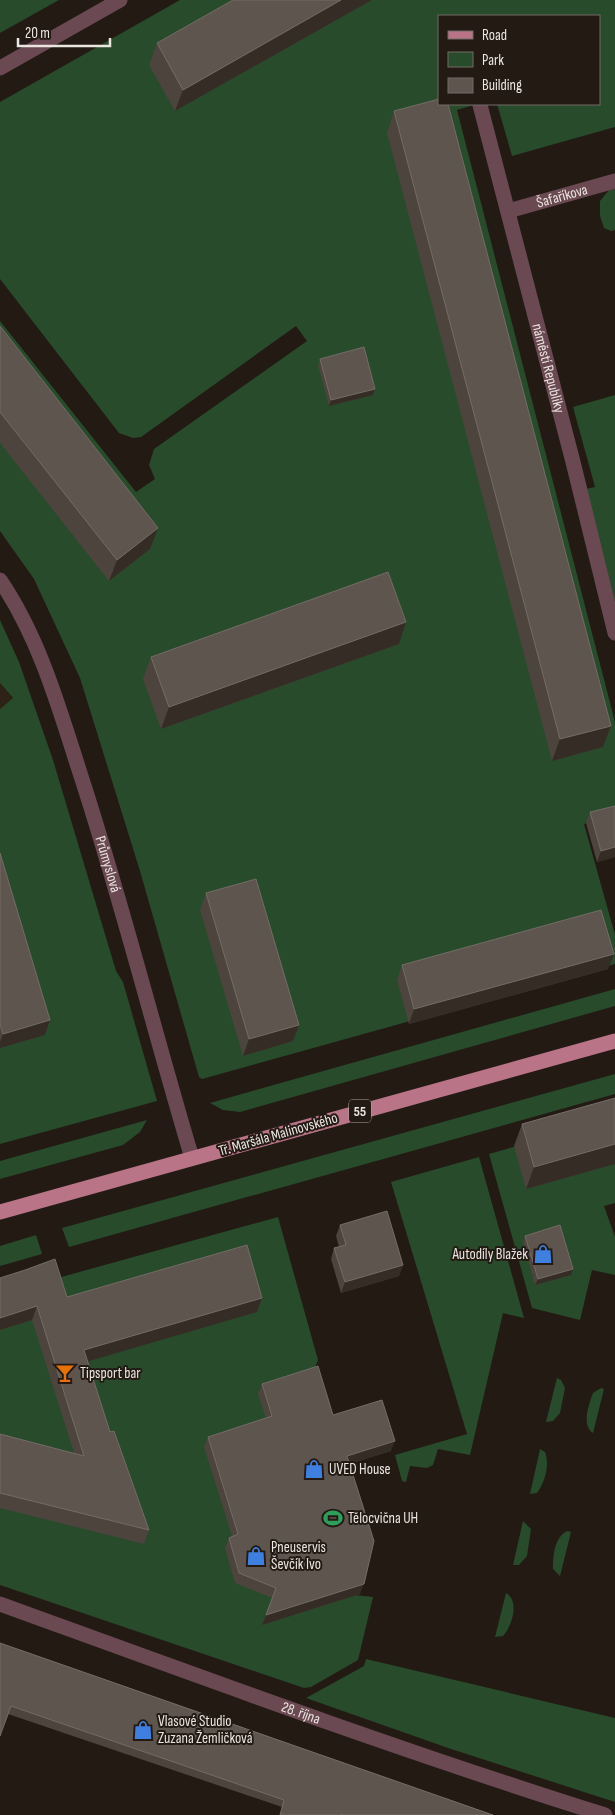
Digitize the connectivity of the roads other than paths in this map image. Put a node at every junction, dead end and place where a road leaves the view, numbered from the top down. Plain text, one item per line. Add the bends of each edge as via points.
1 (120, 0) edge
2 (0, 68) edge
3 (480, 105) edge
4 (615, 181) edge
5 (508, 211) junction
6 (0, 580) edge
7 (615, 633) edge
8 (615, 1041) edge
9 (192, 1158) junction
10 (0, 1212) edge
11 (0, 1604) edge
12 (605, 1815) edge

1 - 2 street
3 - 5 street, náměstí Republiky
4 - 5 street, Šafaříkova
5 - 7 street, náměstí Republiky
6 - 9 street, Průmyslová via 25,622 58,705
8 - 9 main road, Tř. Maršála Malinovského / 55
9 - 10 main road, Tř. Maršála Malinovského / 55
11 - 12 street, 28. října via 290,1710 486,1778

